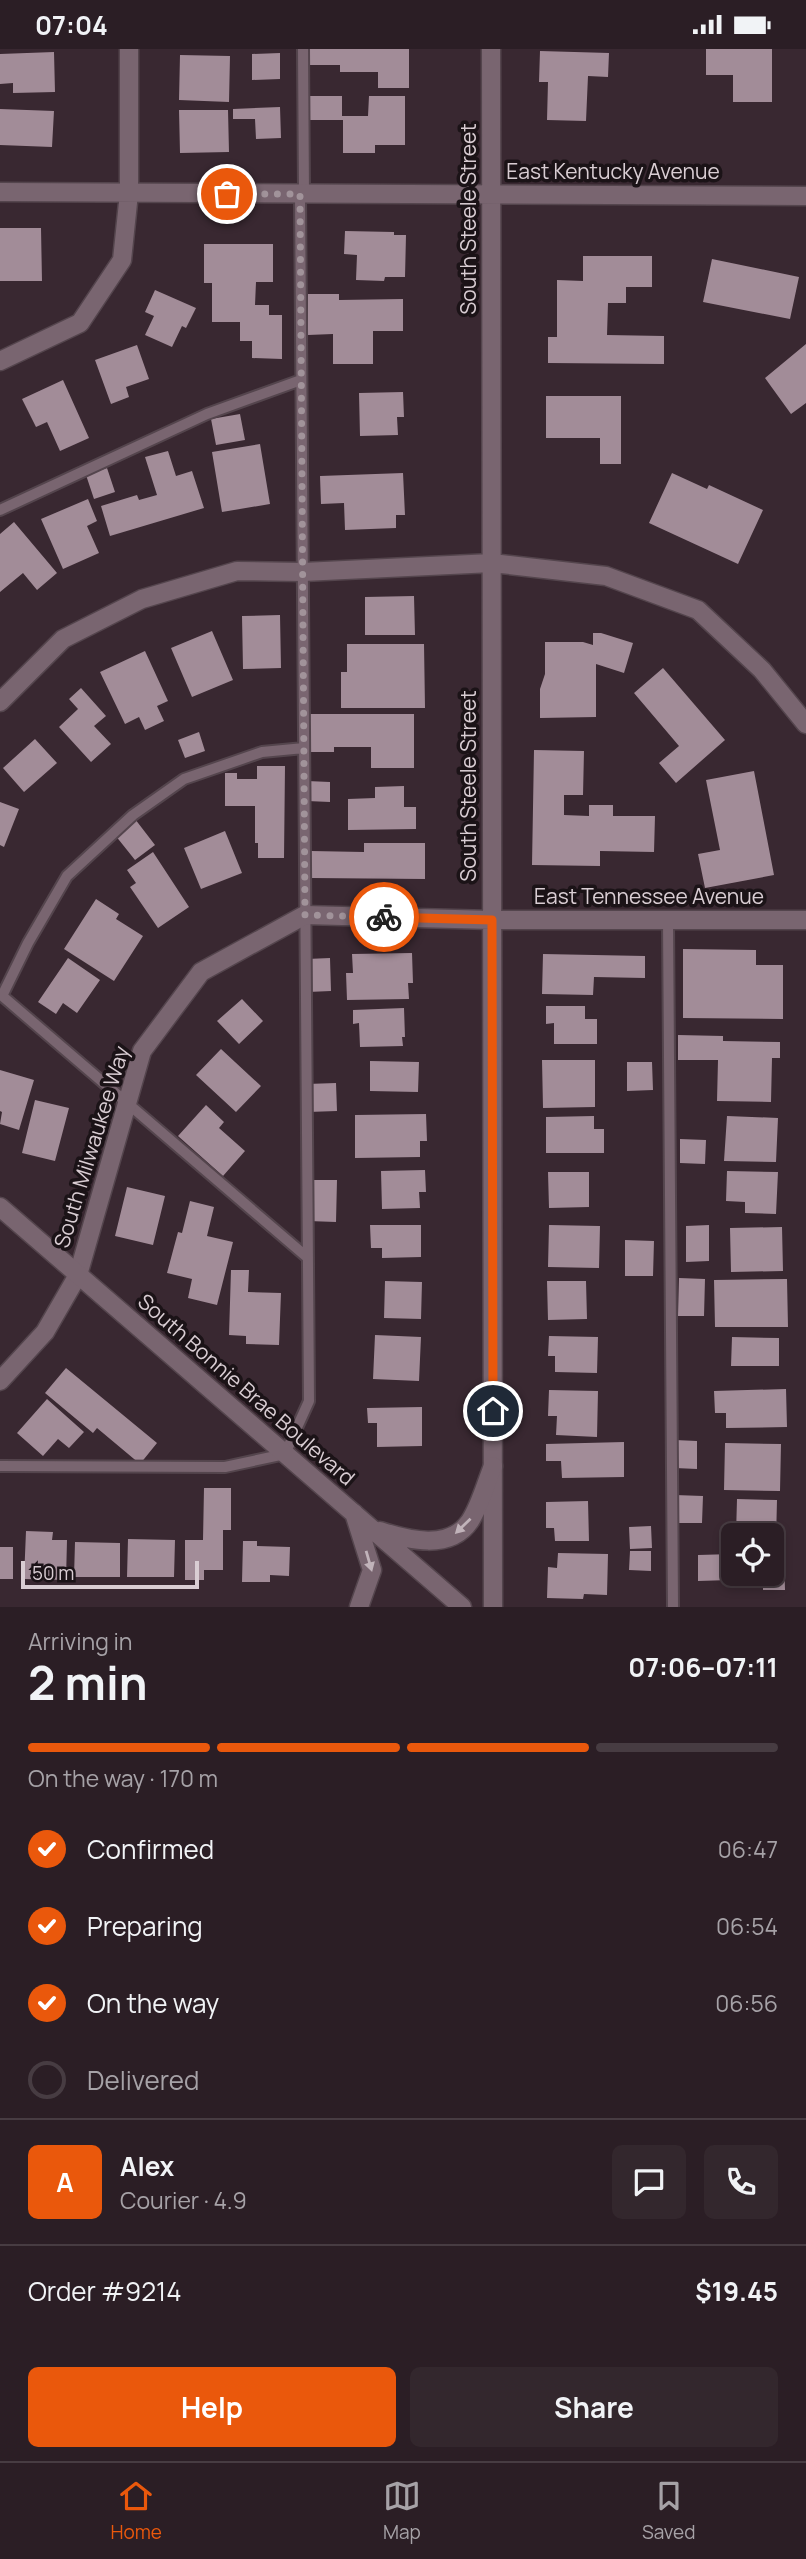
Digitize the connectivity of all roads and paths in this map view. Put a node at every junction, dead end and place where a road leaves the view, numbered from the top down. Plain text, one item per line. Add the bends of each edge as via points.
1 (129, 49) edge
2 (303, 49) edge
3 (491, 49) edge
4 (0, 193) edge
5 (129, 193) junction
6 (302, 194) junction
7 (491, 195) junction
8 (806, 196) edge
9 (0, 361) edge
10 (301, 380) junction
11 (0, 510) edge
12 (492, 563) junction
13 (303, 572) junction
14 (0, 702) edge
15 (806, 725) edge
16 (304, 748) junction
17 (305, 915) junction
18 (492, 920) junction
19 (668, 920) junction
20 (806, 920) edge
21 (1, 995) edge
22 (128, 1104) junction
23 (0, 1207) edge
24 (308, 1258) junction
25 (78, 1275) junction
26 (0, 1381) edge
27 (285, 1454) junction
28 (493, 1466) junction
29 (0, 1467) edge
30 (354, 1513) junction
31 (372, 1529) junction
32 (359, 1607) edge
33 (462, 1607) edge
34 (493, 1607) edge
35 (673, 1607) edge

1 - 5 street
2 - 6 lane
3 - 7 street, South Steele Street
4 - 5 street, East Kentucky Avenue
5 - 6 street, East Kentucky Avenue
5 - 9 street via 122,260 80,323
6 - 7 street, East Kentucky Avenue
6 - 10 lane
7 - 8 street, East Kentucky Avenue
7 - 12 street, South Steele Street
10 - 11 lane via 206,414
10 - 13 lane
12 - 13 street
12 - 15 street via 606,576 698,610 762,670
12 - 18 street, South Steele Street
13 - 14 street via 237,571 142,599 64,639
13 - 16 lane
16 - 17 lane
16 - 21 lane via 262,751 184,779 133,815 67,876
17 - 18 street
17 - 22 street, South Milwaukee Way via 201,972 142,1051
17 - 24 lane
18 - 19 street, East Tennessee Avenue
18 - 28 street, South Steele Street
19 - 20 street, East Tennessee Avenue
19 - 35 lane
21 - 22 lane
22 - 24 lane
22 - 25 street, South Milwaukee Way
23 - 25 street, South Bonnie Brae Boulevard
24 - 27 lane via 309,1401
25 - 26 street, South Milwaukee Way via 45,1332
25 - 27 street, South Bonnie Brae Boulevard
27 - 29 lane via 225,1467
27 - 30 street, South Bonnie Brae Boulevard
28 -> 31 street via 469,1523 452,1536 430,1542
28 - 34 street, South Steele Street
30 - 31 street, South Bonnie Brae Boulevard
30 -> 32 street via 372,1570
31 - 33 street, South Bonnie Brae Boulevard

